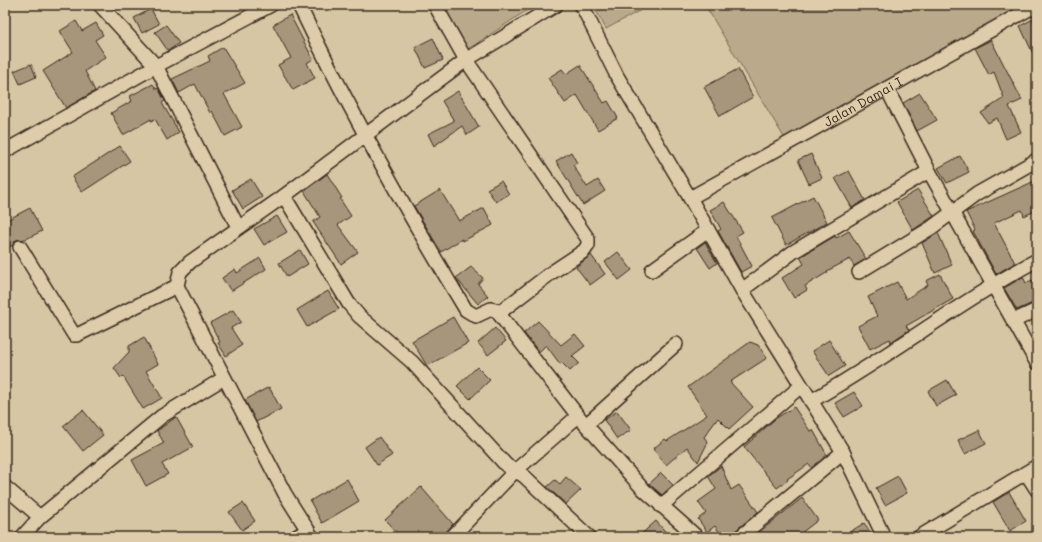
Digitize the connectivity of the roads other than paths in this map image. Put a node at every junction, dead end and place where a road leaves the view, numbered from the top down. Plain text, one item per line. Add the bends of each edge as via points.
1 (271, 5) edge
2 (299, 5) edge
3 (435, 5) edge
4 (556, 5) edge
5 (580, 5) edge
6 (102, 6) edge
7 (1037, 9) edge
8 (466, 60) junction
9 (156, 66) junction
10 (887, 88) junction
11 (364, 135) junction
12 (5, 151) edge
13 (1037, 160) edge
14 (929, 170) junction
15 (284, 196) junction
16 (690, 198) junction
17 (952, 212) junction
18 (238, 227) junction
19 (708, 230) junction
20 (20, 247) dead end
21 (1037, 260) edge
22 (652, 270) dead end
23 (859, 272) dead end
24 (992, 284) junction
25 (177, 286) junction
26 (742, 290) junction
27 (1037, 310) edge
28 (499, 313) junction
29 (1013, 321) junction
30 (676, 344) dead end
31 (1037, 363) edge
32 (224, 378) junction
33 (802, 386) junction
34 (811, 401) junction
35 (582, 420) junction
36 (843, 452) junction
37 (1037, 466) edge
38 (515, 471) junction
39 (1026, 473) junction
40 (5, 487) edge
41 (1037, 490) edge
42 (661, 506) junction
43 (40, 517) junction
44 (933, 533) edge
45 (310, 534) edge
46 (22, 537) edge
47 (296, 537) edge
48 (452, 537) edge
49 (590, 537) edge
50 (698, 537) edge
51 (740, 537) edge
52 (884, 537) edge
53 (919, 537) edge

1 - 9 street
2 - 11 street
3 - 8 street
4 - 8 street
5 - 16 street via 617,76
6 - 9 street
7 - 10 street, Jalan Damai I via 1029,9
8 - 11 street
8 - 28 street via 588,239 584,251
9 - 12 street
9 - 18 street
10 - 14 street
10 - 16 street, Jalan Damai I
11 - 15 street
11 - 28 street via 418,232 466,310 476,316 491,309
13 - 17 street
14 - 17 street
14 - 26 street via 793,252
15 - 18 street
15 - 38 street via 349,304 359,316 412,362 506,465
16 - 19 street
17 - 23 street via 931,228
17 - 24 street
18 - 25 street via 190,262 180,272
19 - 22 street
19 - 26 street
20 - 25 street via 74,335
21 - 24 street
24 - 29 street
24 - 34 street via 852,378
25 - 32 street
26 - 33 street
27 - 29 street
28 - 35 street
29 - 31 street
30 - 35 street
32 - 43 street via 162,416
32 - 45 street via 285,494
33 - 34 street
33 - 42 street
34 - 36 street
35 - 38 street
35 - 42 street
36 - 51 street
36 - 52 street
37 - 39 street
38 - 48 street
38 - 49 street via 524,476
39 - 41 street
39 - 44 street
40 - 43 street
42 - 50 street
43 - 46 street
44 - 53 street
45 - 47 street

